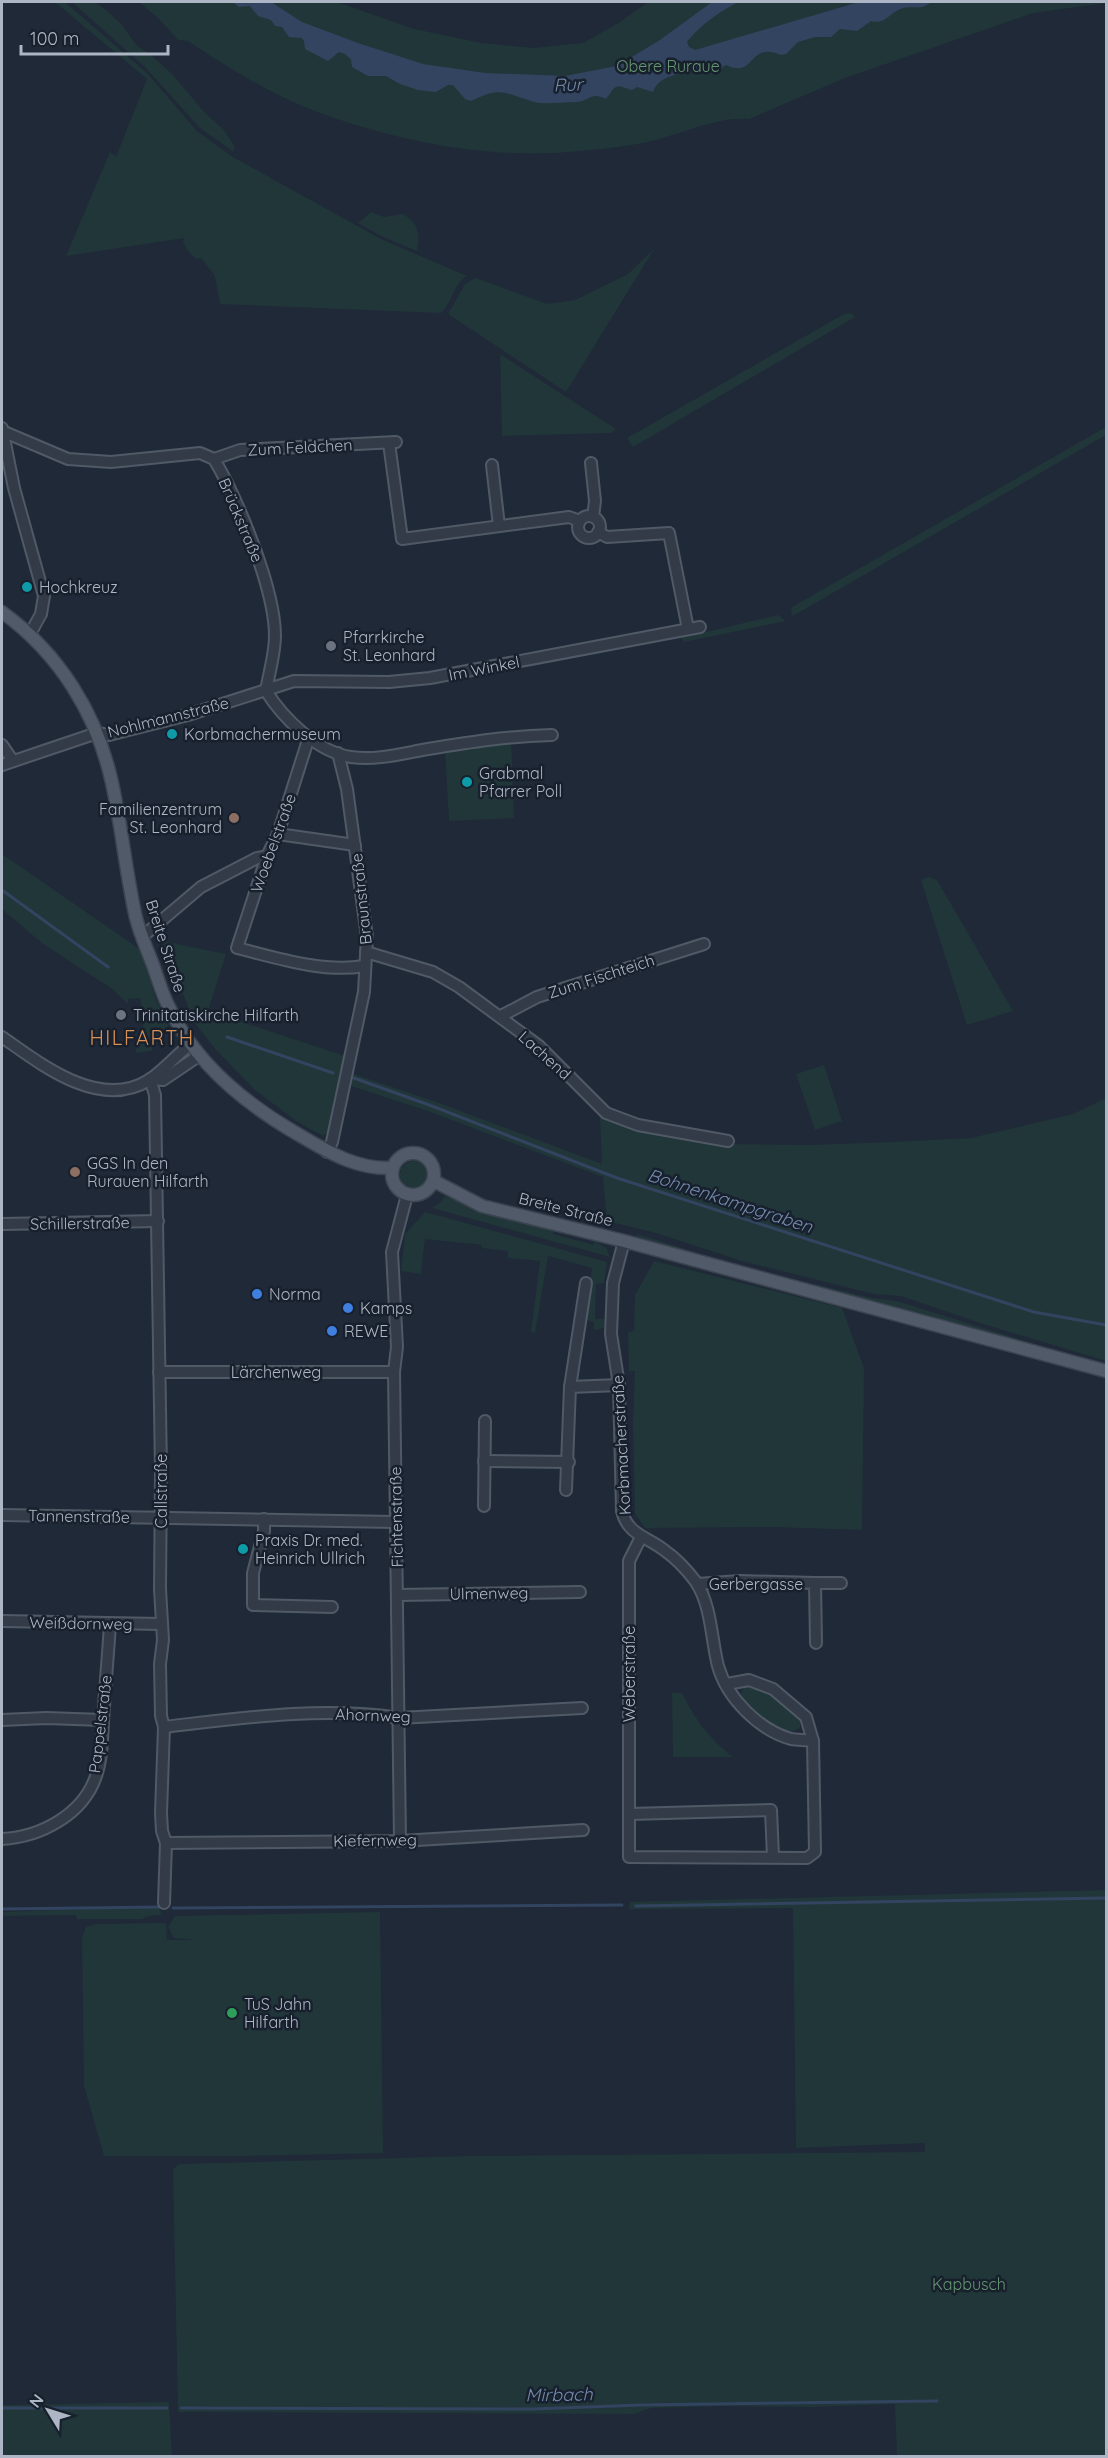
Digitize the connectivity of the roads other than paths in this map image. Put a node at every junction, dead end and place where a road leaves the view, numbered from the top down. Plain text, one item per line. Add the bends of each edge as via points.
1 (2, 430) edge
2 (214, 459) junction
3 (591, 463) dead end
4 (492, 465) dead end
5 (593, 517) junction
6 (580, 521) junction
7 (499, 526) junction
8 (598, 532) junction
9 (2, 612) edge
10 (700, 627) dead end
11 (688, 629) junction
12 (30, 634) junction
13 (266, 691) junction
14 (97, 733) junction
15 (552, 735) dead end
16 (309, 737) junction
17 (2, 745) edge
18 (338, 753) junction
19 (13, 761) junction
20 (2, 765) edge
21 (278, 834) junction
22 (355, 844) junction
23 (267, 856) junction
24 (142, 937) junction
25 (704, 944) dead end
26 (366, 952) junction
27 (364, 966) junction
28 (501, 1016) junction
29 (3, 1041) edge
30 (191, 1044) junction
31 (200, 1055) junction
32 (150, 1079) junction
33 (728, 1141) dead end
34 (327, 1152) junction
35 (393, 1168) junction
36 (434, 1181) junction
37 (407, 1195) junction
38 (158, 1221) junction
39 (2, 1224) edge
40 (624, 1241) junction
41 (586, 1282) dead end
42 (1107, 1371) edge
43 (159, 1372) junction
44 (394, 1372) junction
45 (619, 1385) junction
46 (570, 1388) junction
47 (485, 1421) dead end
48 (484, 1461) junction
49 (568, 1462) junction
50 (566, 1490) dead end
51 (484, 1506) dead end
52 (2, 1515) edge
53 (161, 1517) junction
54 (264, 1519) junction
55 (395, 1522) junction
56 (641, 1537) junction
57 (815, 1583) junction
58 (841, 1583) dead end
59 (697, 1584) junction
60 (580, 1592) dead end
61 (398, 1594) junction
62 (332, 1607) dead end
63 (2, 1621) edge
64 (110, 1624) junction
65 (161, 1624) junction
66 (816, 1643) dead end
67 (727, 1684) junction
68 (582, 1708) dead end
69 (399, 1718) junction
70 (2, 1720) edge
71 (103, 1720) junction
72 (164, 1727) junction
73 (813, 1741) junction
74 (630, 1814) junction
75 (583, 1830) dead end
76 (2, 1839) edge
77 (400, 1841) junction
78 (166, 1843) junction
79 (773, 1857) junction
80 (164, 1903) dead end

1 - 2 street, Brückstraße via 68,459 111,462 200,453
1 - 12 street via 44,596
2 - 7 street, Zum Feldchen via 240,450 393,443 402,539
2 - 13 street, Brückstraße via 271,598 275,637
3 - 5 street
4 - 7 street
5 - 6 street, Zum Feldchen
5 - 8 street via 598,522
6 - 7 street, Zum Feldchen via 569,517
6 - 8 street via 582,535 589,538
8 - 11 street via 607,537 669,533
9 - 12 main road, Breite Straße
10 - 11 street, Im Winkel
11 - 13 street, Im Winkel via 430,678 389,682 294,681
12 - 14 main road, Breite Straße via 59,666
13 - 14 street, Nohlmannstraße via 109,735
13 - 16 street via 279,711
14 - 19 street, Nohlmannstraße
14 - 24 main road, Breite Straße via 112,782
15 - 18 street via 510,736 370,757
16 - 18 street
16 - 21 street, Woebelstraße
17 - 19 street
18 - 22 street, Braunstraße
19 - 20 street, Nohlmannstraße
21 - 22 street
21 - 23 street, Woebelstraße
22 - 26 street, Braunstraße
23 - 24 street via 201,887
23 - 27 street, Woebelstraße via 237,948 315,965
24 - 30 main road, Breite Straße via 168,1007
25 - 28 street, Zum Fischteich via 547,994
26 - 27 street, Braunstraße
26 - 28 street, Lachend via 433,972
27 - 34 street, Braunstraße via 364,992
28 - 33 street, Lachend via 539,1046 606,1113 638,1125
29 - 32 street via 87,1087 124,1089
30 - 31 main road, Breite Straße
30 - 32 street
31 - 32 street via 163,1080
31 - 34 main road, Breite Straße via 251,1103
32 - 38 street, Callstraße via 154,1095
34 - 35 main road, Breite Straße via 353,1164
35 - 36 main road via 403,1155 420,1154 432,1164
35 - 37 main road via 395,1186
36 - 37 main road via 425,1192
36 - 40 main road, Breite Straße via 482,1206
37 - 44 street, Fichtenstraße via 393,1242 397,1347
38 - 39 street, Schillerstraße
38 - 43 street, Callstraße
40 - 42 main road, Breite Straße
40 - 45 street, Korbmacherstraße via 613,1283 611,1334
41 - 46 street
43 - 44 street, Lärchenweg
43 - 53 street, Callstraße
44 - 55 street, Fichtenstraße
45 - 46 street
45 - 56 street, Korbmacherstraße via 622,1511 624,1522
46 - 49 street
47 - 48 street
48 - 49 street
48 - 51 street
49 - 50 street
52 - 53 street, Tannenstraße
53 - 54 street, Tannenstraße
53 - 65 street, Callstraße
54 - 55 street, Tannenstraße
54 - 62 street via 253,1573 253,1605
55 - 61 street, Fichtenstraße
56 - 59 street, Korbmacherstraße via 679,1561
56 - 74 street, Weberstraße via 629,1561
57 - 58 street, Gerbergasse
57 - 59 street, Gerbergasse
57 - 66 street, Gerbergasse
59 - 67 street, Korbmacherstraße via 706,1603 719,1668
60 - 61 street, Ulmenweg
61 - 69 street, Fichtenstraße
63 - 64 street, Weißdornweg
64 - 65 street, Weißdornweg
64 - 71 street, Pappelstraße
65 - 72 street, Callstraße
67 - 73 street, Korbmacherstraße via 748,1714 771,1730 790,1739
67 - 73 street via 750,1680 773,1689 806,1718
68 - 69 street, Ahornweg
69 - 72 street, Ahornweg via 378,1714 267,1716
69 - 77 street, Fichtenstraße
70 - 71 street
71 - 76 street, Pappelstraße via 96,1776 83,1798 45,1829
72 - 78 street, Callstraße via 162,1822
73 - 79 street via 815,1852 807,1858
74 - 79 street, Weberstraße via 629,1857
74 - 79 street via 771,1810
75 - 77 street, Kiefernweg
77 - 78 street, Kiefernweg
78 - 80 street, Callstraße

